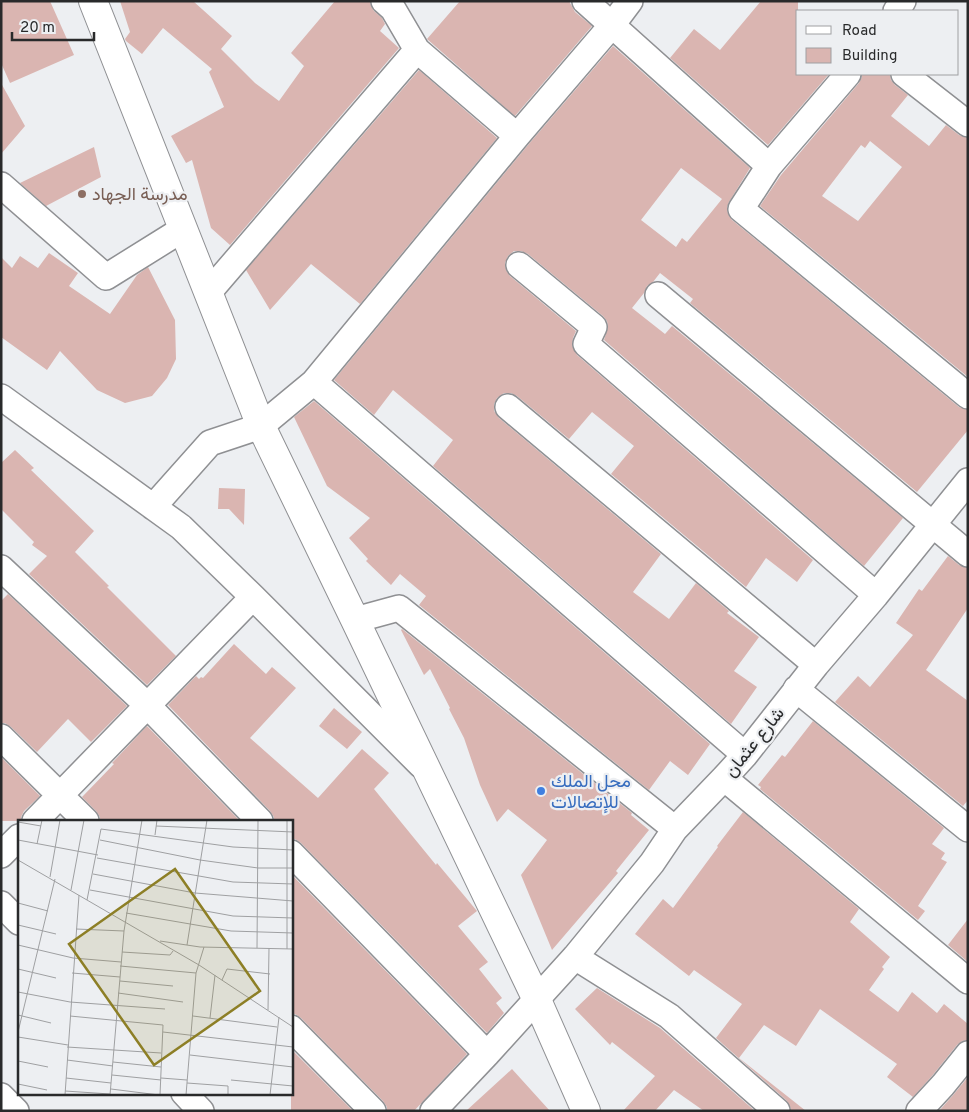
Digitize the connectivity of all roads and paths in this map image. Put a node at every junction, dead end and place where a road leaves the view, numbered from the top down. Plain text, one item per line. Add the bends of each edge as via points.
1 (93, 1) edge
2 (384, 1) edge
3 (585, 1) edge
4 (630, 1) edge
5 (612, 25) junction
6 (417, 50) junction
7 (847, 75) edge
8 (905, 75) edge
9 (968, 124) edge
10 (517, 136) junction
11 (769, 166) junction
12 (1, 185) edge
13 (183, 229) junction
14 (519, 265) dead end
15 (208, 293) junction
16 (658, 295) dead end
17 (314, 382) junction
18 (968, 396) edge
19 (1, 397) edge
20 (508, 407) dead end
21 (261, 426) junction
22 (968, 481) edge
23 (153, 507) junction
24 (933, 525) junction
25 (968, 554) edge
26 (1, 568) edge
27 (876, 595) junction
28 (252, 597) junction
29 (355, 620) junction
30 (816, 665) junction
31 (796, 689) junction
32 (147, 705) junction
33 (1, 737) edge
34 (745, 755) junction
35 (427, 770) junction
36 (724, 778) junction
37 (60, 795) junction
38 (36, 820) edge
39 (85, 820) edge
40 (259, 820) edge
41 (675, 829) junction
42 (968, 829) edge
43 (18, 838) edge
44 (292, 854) edge
45 (1, 855) edge
46 (1, 904) edge
47 (18, 921) edge
48 (575, 957) junction
49 (968, 981) edge
50 (537, 1000) junction
51 (292, 1029) edge
52 (486, 1054) junction
53 (968, 1054) edge
54 (185, 1094) edge
55 (1, 1096) edge
56 (16, 1111) edge
57 (201, 1111) edge
58 (373, 1111) edge
59 (433, 1111) edge
60 (586, 1111) edge
61 (776, 1111) edge
62 (919, 1111) edge

1 - 13 main road
2 - 6 street via 393,9
3 - 5 street
4 - 5 street
5 - 10 street
5 - 11 street
6 - 10 street
6 - 15 street
7 - 11 street
8 - 9 street
10 - 17 street
11 - 18 street via 741,209
12 - 13 street via 106,277
13 - 15 main road
14 - 27 street via 594,327 586,344
15 - 21 main road
16 - 24 street
17 - 21 street
17 - 34 street
19 - 23 street
20 - 30 street
21 - 23 street via 210,444
21 - 29 main road
22 - 24 street, شارع عثمان
23 - 28 street via 181,527
24 - 25 street
24 - 27 street, شارع عثمان
26 - 32 street
27 - 30 street, شارع عثمان
28 - 32 street
28 - 35 street
29 - 35 main road
29 - 41 street via 400,608
30 - 31 street, شارع عثمان
31 - 34 street, شارع عثمان
31 - 42 street
32 - 37 street
32 - 40 street
33 - 37 street
34 - 36 street, شارع عثمان
35 - 50 main road
36 - 41 street, شارع عثمان
36 - 49 street
37 - 38 street
37 - 39 street
41 - 48 street, شارع عثمان via 652,863
43 - 45 street
44 - 52 street
46 - 47 street
48 - 50 street, شارع عثمان
48 - 61 street via 669,1016
50 - 52 street, شارع عثمان
50 - 60 main road
51 - 58 street
52 - 59 street, شارع عثمان
53 - 62 street
54 - 57 street
55 - 56 street

